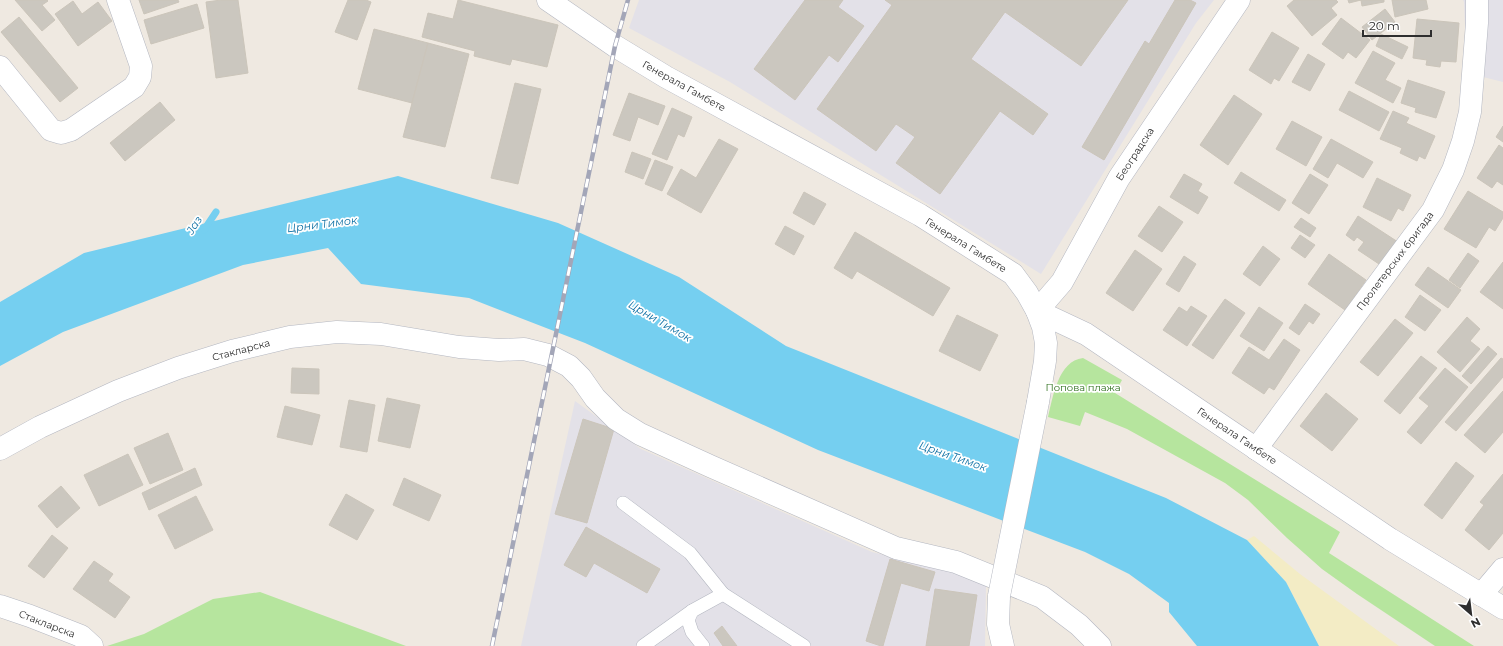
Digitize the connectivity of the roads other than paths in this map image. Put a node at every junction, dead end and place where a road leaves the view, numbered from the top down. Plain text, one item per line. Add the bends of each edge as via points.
1 (118, 0) edge
2 (548, 0) edge
3 (1238, 0) edge
4 (1477, 0) edge
5 (0, 67) edge
6 (1037, 311) junction
7 (0, 449) edge
8 (1256, 449) junction
9 (623, 503) dead end
10 (1503, 569) edge
11 (723, 594) junction
12 (1481, 595) junction
13 (0, 606) edge
14 (1503, 608) edge
15 (692, 611) junction
16 (92, 646) edge
17 (643, 646) edge
18 (703, 646) edge
19 (804, 646) edge
20 (1003, 646) edge
21 (1100, 646) edge

1 - 5 street via 141,66 140,77 134,87 71,130 61,133 51,130
2 - 6 street, Генерала Гамбете via 666,77 945,230 1013,274
3 - 6 street, Београдска via 1119,178 1062,282
4 - 8 street, Пролетерских бригада via 1470,112 1453,170 1433,210
6 - 8 street, Генерала Гамбете via 1086,334
6 - 20 street, bridge via 1046,343 1045,361 1000,596 998,624
7 - 21 street, Стакларска via 40,427 126,388 225,353 290,337 337,332 382,334 459,347 524,349 548,355 569,366 616,419 640,434 896,548 956,562 1042,597
8 - 12 street, Генерала Гамбете via 1390,539
9 - 11 lane via 690,553
10 - 12 street
11 - 15 lane
11 - 19 lane
12 - 14 street, Генерала Гамбете
13 - 16 street, Стакларска via 81,636
15 - 17 lane
15 - 18 lane via 688,620 692,632

